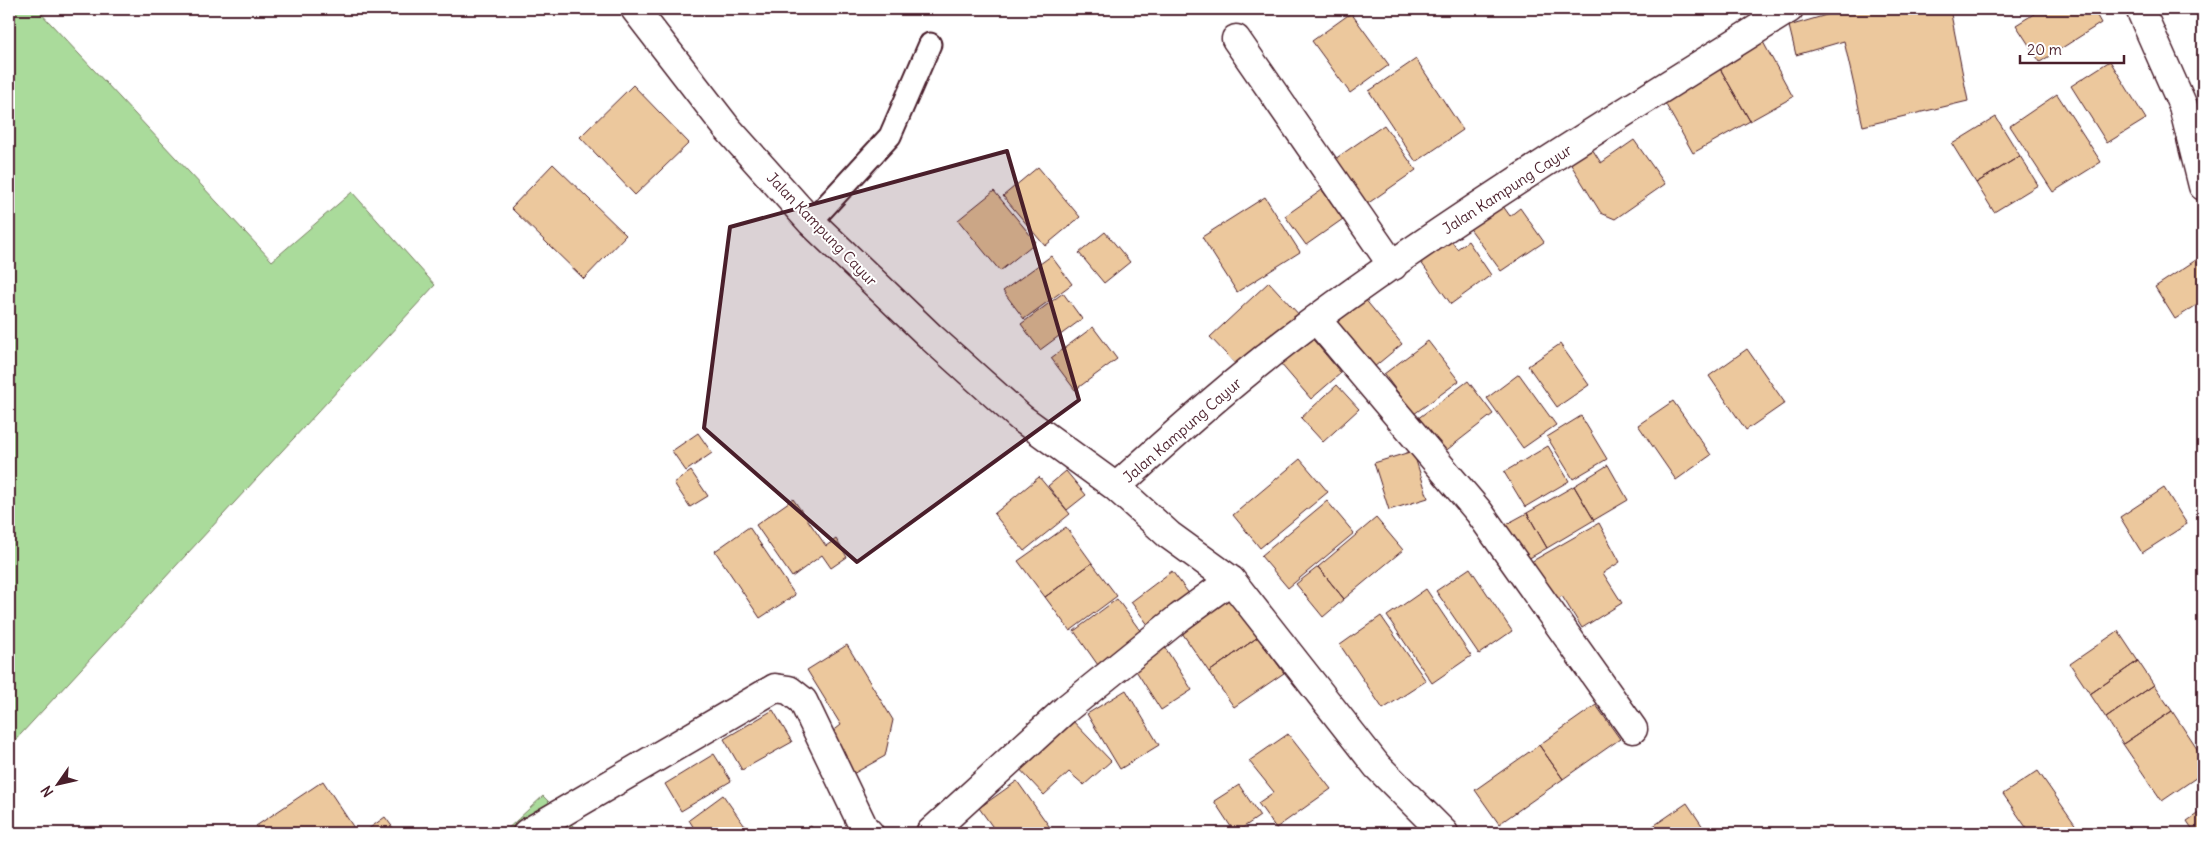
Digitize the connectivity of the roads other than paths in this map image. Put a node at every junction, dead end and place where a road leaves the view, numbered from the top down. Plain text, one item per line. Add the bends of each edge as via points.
1 (635, 9) edge
2 (1789, 9) edge
3 (2140, 9) edge
4 (1236, 39) dead end
5 (930, 44) dead end
6 (2203, 186) edge
7 (811, 222) junction
8 (1393, 266) junction
9 (1316, 319) junction
10 (1116, 487) junction
11 (1231, 580) junction
12 (1633, 729) dead end
13 (527, 833) edge
14 (869, 833) edge
15 (930, 833) edge
16 (1444, 833) edge

1 - 7 street, Jalan Kampung Cayur via 727,128
2 - 8 street, Jalan Kampung Cayur via 1494,195
3 - 6 street via 2183,106
4 - 8 street
5 - 7 lane via 890,136
7 - 10 street, Jalan Kampung Cayur via 1021,418
8 - 9 street, Jalan Kampung Cayur
9 - 10 street, Jalan Kampung Cayur via 1183,426
9 - 12 street via 1479,512
10 - 11 street via 1169,535
11 - 15 street via 1066,709
11 - 16 street via 1377,766
13 - 14 street via 775,688 789,690 803,701

